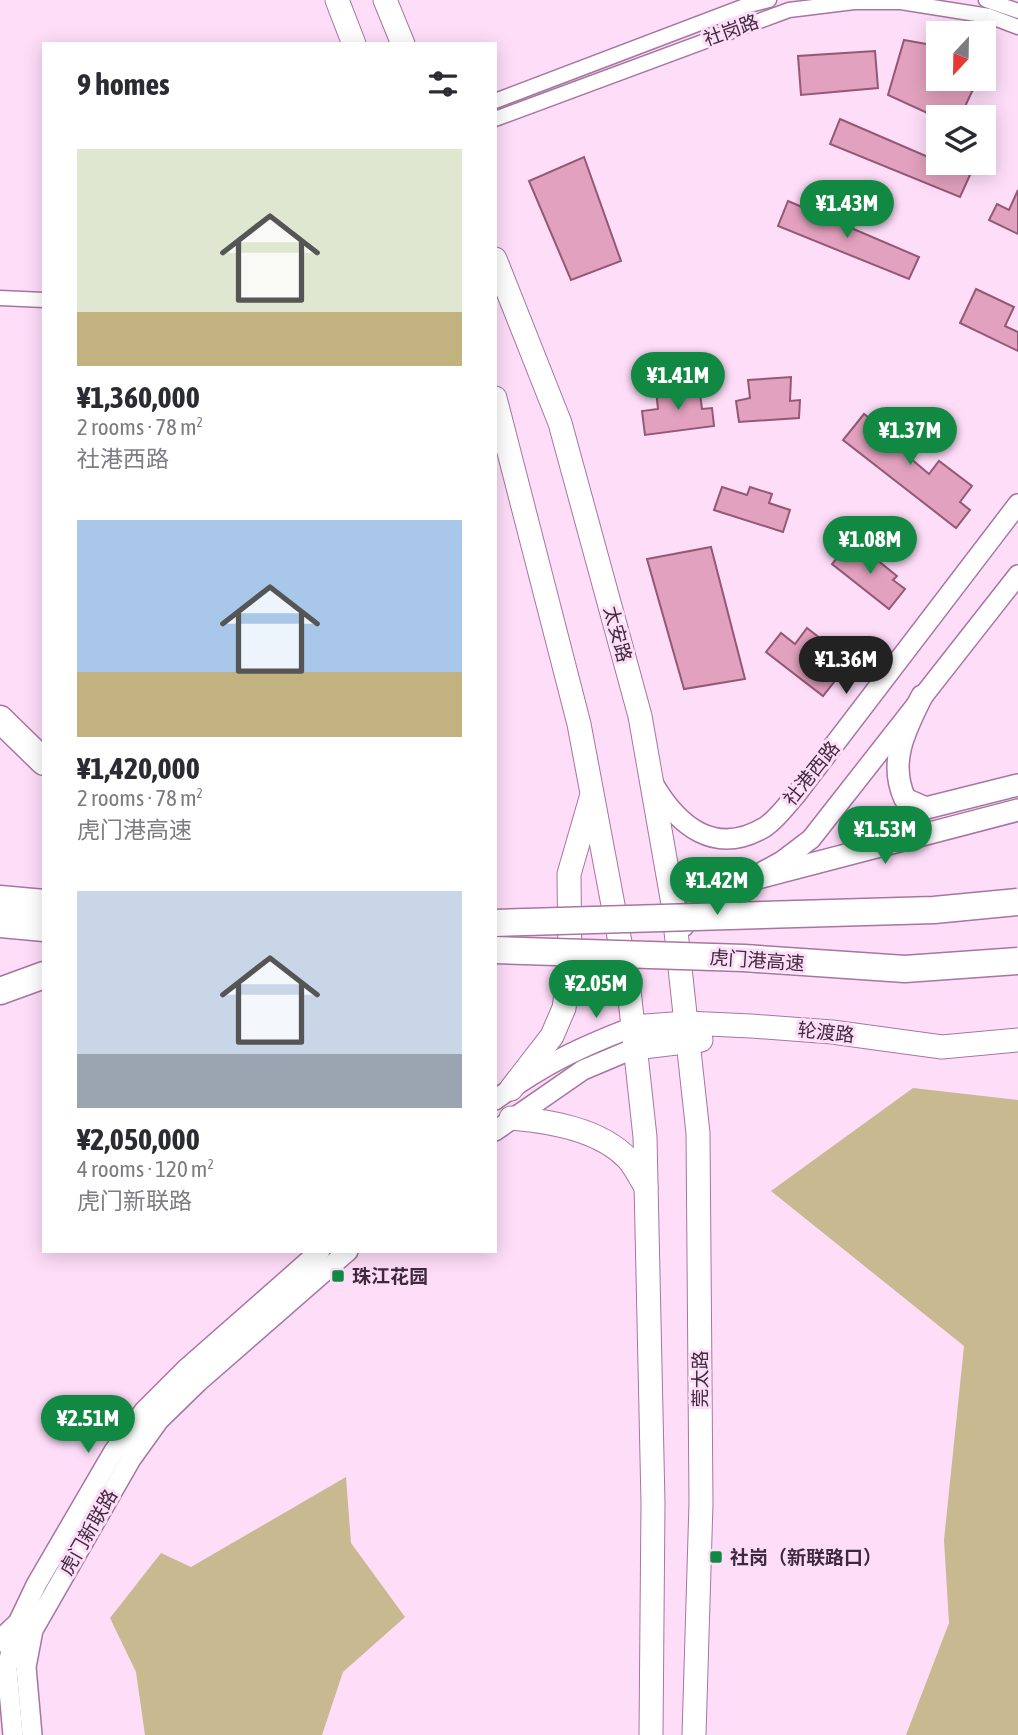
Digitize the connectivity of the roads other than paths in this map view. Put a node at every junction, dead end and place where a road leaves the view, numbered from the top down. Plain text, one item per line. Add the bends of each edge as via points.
1 (337, 0) edge
2 (385, 0) edge
3 (769, 0) edge
4 (986, 0) edge
5 (1018, 11) edge
6 (1018, 27) edge
7 (354, 42) edge
8 (402, 42) edge
9 (497, 100) edge
10 (497, 118) edge
11 (497, 264) edge
12 (0, 298) edge
13 (42, 300) edge
14 (497, 406) edge
15 (1018, 504) edge
16 (1018, 575) edge
17 (922, 696) junction
18 (0, 719) edge
19 (42, 760) edge
20 (651, 780) junction
21 (1018, 785) edge
22 (591, 788) junction
23 (1018, 810) edge
24 (742, 882) junction
25 (0, 899) edge
26 (1018, 902) edge
27 (42, 903) edge
28 (497, 923) edge
29 (0, 924) edge
30 (42, 928) edge
31 (677, 937) junction
32 (497, 950) edge
33 (1018, 961) edge
34 (42, 968) edge
35 (42, 976) edge
36 (0, 979) edge
37 (0, 991) edge
38 (687, 1031) junction
39 (634, 1038) junction
40 (1018, 1040) edge
41 (1018, 1055) edge
42 (503, 1094) edge
43 (503, 1124) edge
44 (646, 1187) junction
45 (318, 1253) edge
46 (346, 1253) edge
47 (18, 1625) junction
48 (0, 1641) edge
49 (13, 1735) edge
50 (32, 1735) edge
51 (651, 1735) edge
52 (694, 1735) edge

1 - 7 main road
2 - 8 main road
3 - 9 street, 社岗路
4 - 5 street
6 - 10 street, 社岗路 via 989,16 901,2 789,10
11 - 20 main road, 太安路 via 560,423 640,716
12 - 13 street
14 - 22 main road via 579,724
15 - 20 street, 社港西路 via 795,796 767,826 725,838 702,835 681,823
16 - 17 street, 社港西路
17 - 21 main road via 897,755 897,781 905,799 926,808
17 - 24 street, 社港西路 via 811,839
18 - 19 highway
20 - 31 main road, 太安路
22 - 39 main road
22 - 42 main road via 569,874 570,965 565,1008 552,1036
23 - 24 main road
24 - 31 main road via 710,895 693,909
25 - 27 highway
26 - 28 highway, 虎门港高速, bridge via 934,910
29 - 30 highway
31 - 38 main road, 太安路
32 - 33 highway, 虎门港高速, bridge via 744,958 905,969
34 - 36 highway
35 - 37 highway
38 - 39 main road, 轮渡路
38 - 40 main road, 轮渡路 via 831,1032 942,1047
38 - 41 main road, 轮渡路 via 973,1058
38 - 52 main road, 莞太路 via 698,1147 701,1503
39 - 42 street via 573,1050
39 - 43 street
39 - 44 main road
43 - 44 main road via 566,1126 600,1139 628,1159
44 - 51 main road via 653,1503
45 - 47 street, 虎门新联路 via 144,1411 89,1491
46 - 50 street, 虎门新联路 via 198,1382 159,1420 131,1459 33,1630 26,1668
47 - 48 main road
47 - 49 street, 虎门新联路 via 7,1668

